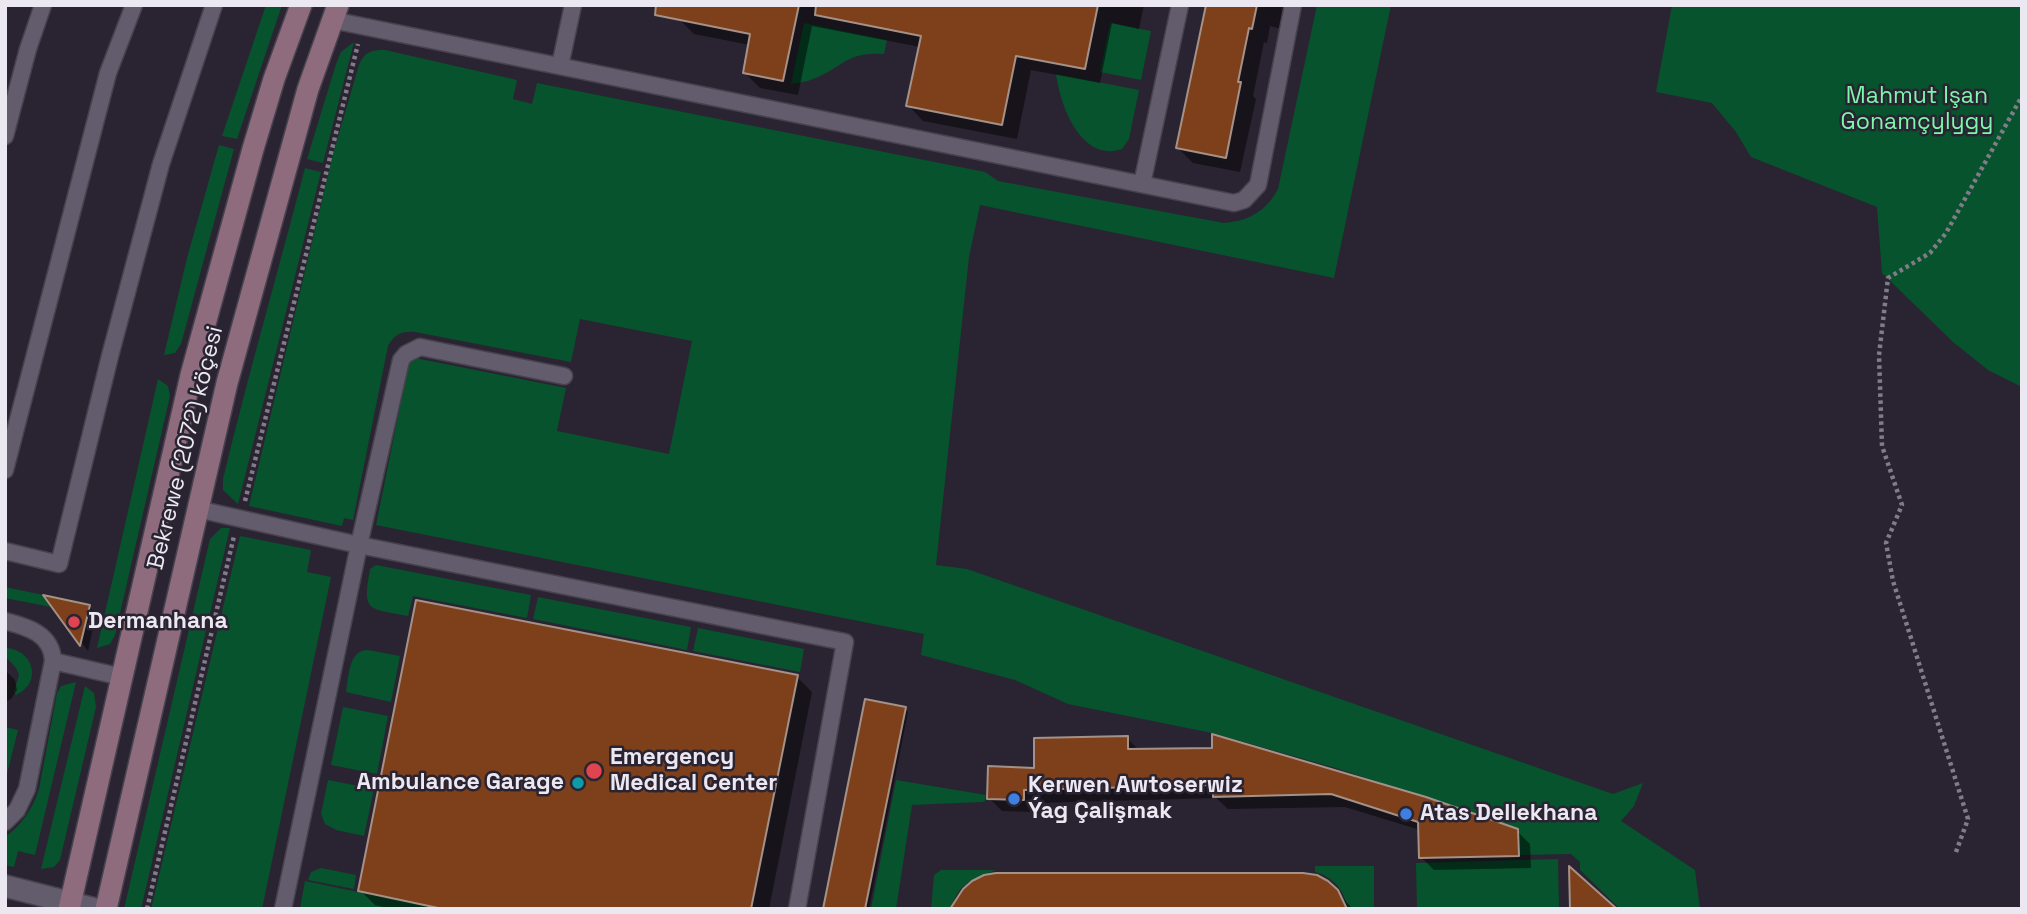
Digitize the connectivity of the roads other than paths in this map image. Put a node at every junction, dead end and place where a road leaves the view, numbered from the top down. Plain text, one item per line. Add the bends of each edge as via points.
1 (43, 5) edge
2 (134, 5) edge
3 (214, 5) edge
4 (301, 5) edge
5 (573, 5) edge
6 (1180, 5) edge
7 (1293, 5) edge
8 (335, 13) edge
9 (560, 66) junction
10 (5, 136) edge
11 (1142, 184) junction
12 (564, 376) dead end
13 (5, 470) edge
14 (197, 509) junction
15 (359, 545) junction
16 (5, 551) edge
17 (5, 621) edge
18 (53, 661) junction
19 (122, 677) junction
20 (5, 822) edge
21 (5, 886) edge
22 (70, 905) edge
23 (95, 909) edge
24 (106, 909) edge
25 (284, 909) edge
26 (797, 909) edge

1 - 10 lane
2 - 13 lane via 108,73
3 - 16 lane via 161,164 59,564
4 - 19 main road, Bekrewe (2072) köçesi via 253,149 191,375
5 - 9 lane
6 - 11 lane
7 - 11 lane via 1258,185 1252,194 1234,203
8 - 9 lane via 366,27
8 - 14 main road, Bekrewe (2072) köçesi via 285,171
9 - 11 lane
12 - 15 lane via 430,348 406,354 398,369
14 - 15 lane
14 - 24 main road, Bekrewe (2072) köçesi
15 - 25 lane
15 - 26 lane via 845,642
17 - 18 lane via 42,636 51,646
18 - 19 lane
18 - 20 lane via 27,789
19 - 22 main road, Bekrewe (2072) köçesi
21 - 22 street
22 - 23 street

